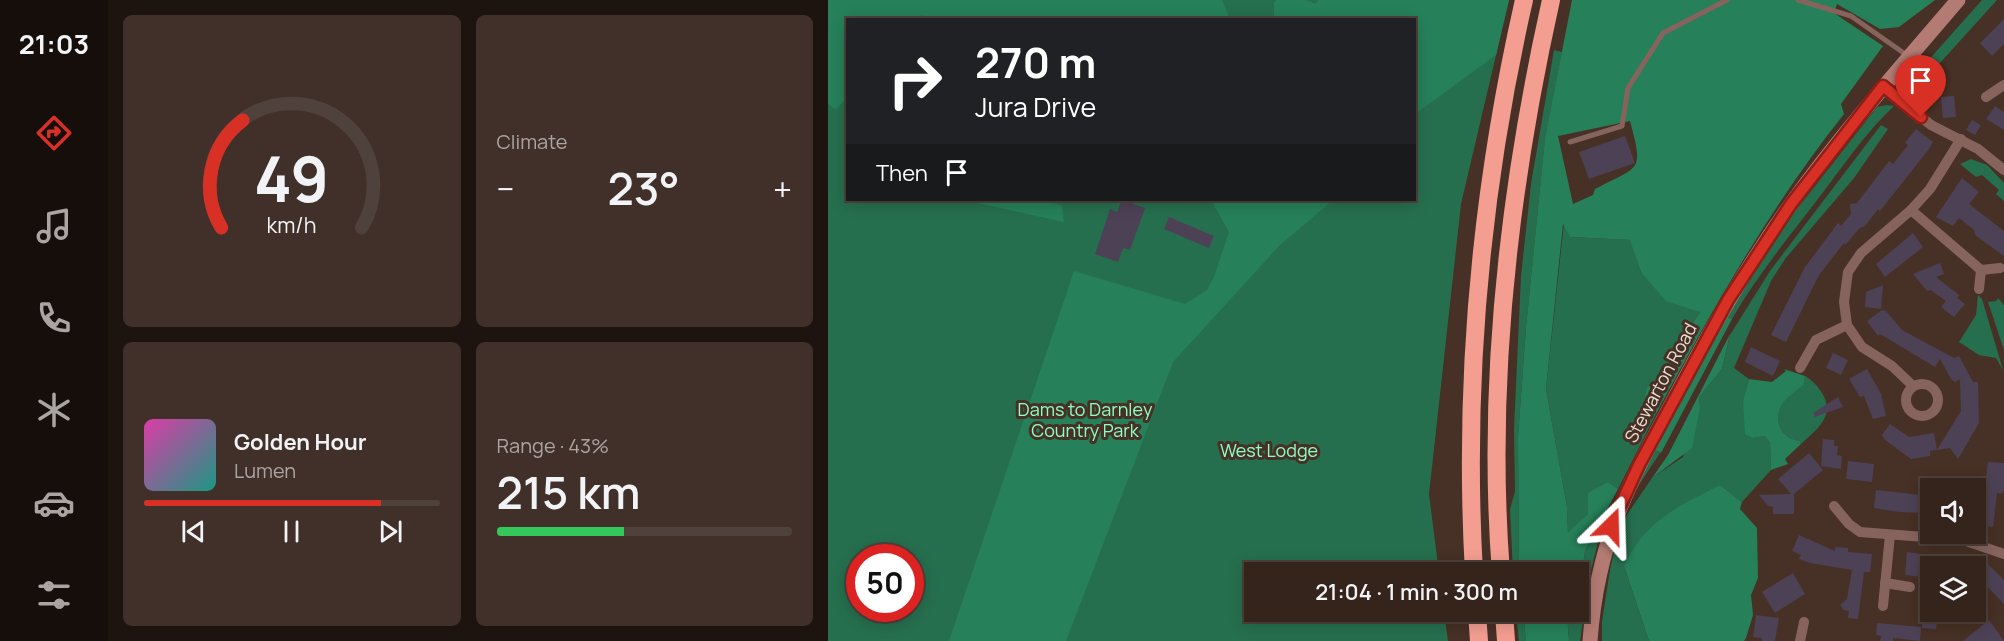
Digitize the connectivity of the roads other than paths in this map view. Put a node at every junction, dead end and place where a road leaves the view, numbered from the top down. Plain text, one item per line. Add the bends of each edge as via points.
1 (1524, 0) edge
2 (1551, 0) edge
3 (1727, 0) edge
4 (1798, 0) edge
5 (1958, 0) edge
6 (1910, 57) junction
7 (2004, 85) edge
8 (1883, 86) junction
9 (1986, 97) dead end
10 (1960, 139) junction
11 (1570, 142) dead end
12 (2004, 170) edge
13 (1911, 210) junction
14 (2000, 268) dead end
15 (1982, 270) junction
16 (1979, 289) dead end
17 (1847, 326) junction
18 (1800, 368) dead end
19 (1914, 386) dead end
20 (1834, 506) dead end
21 (1890, 535) junction
22 (2004, 554) edge
23 (1474, 562) edge
24 (1501, 562) edge
25 (1885, 583) junction
26 (1910, 587) dead end
27 (1883, 606) dead end
28 (1478, 622) edge
29 (1505, 622) edge
30 (1804, 622) dead end
31 (1479, 641) edge
32 (1506, 641) edge
33 (1590, 641) edge
34 (1800, 641) edge

1 - 23 highway via 1496,137 1477,290 1470,429
2 - 24 highway via 1516,174 1503,296 1497,435
3 - 11 lane via 1663,33 1628,88 1622,126
4 - 6 lane via 1851,16
5 - 6 main road, Stewarton Road
6 - 8 main road, Stewarton Road
7 - 9 street
8 - 10 street via 1931,125
8 - 33 main road, Stewarton Road via 1761,247 1672,402 1611,526 1599,574
10 - 12 street
10 - 13 street via 1930,189
13 - 15 street
13 - 17 street via 1855,260 1848,272 1844,302
14 - 15 street
15 - 16 street
17 - 18 street via 1816,340
17 - 19 street via 1862,347
20 - 21 street via 1860,532
21 - 22 street via 1963,540
21 - 25 street
25 - 26 street
25 - 27 street
28 - 31 highway
29 - 32 highway
30 - 34 street

